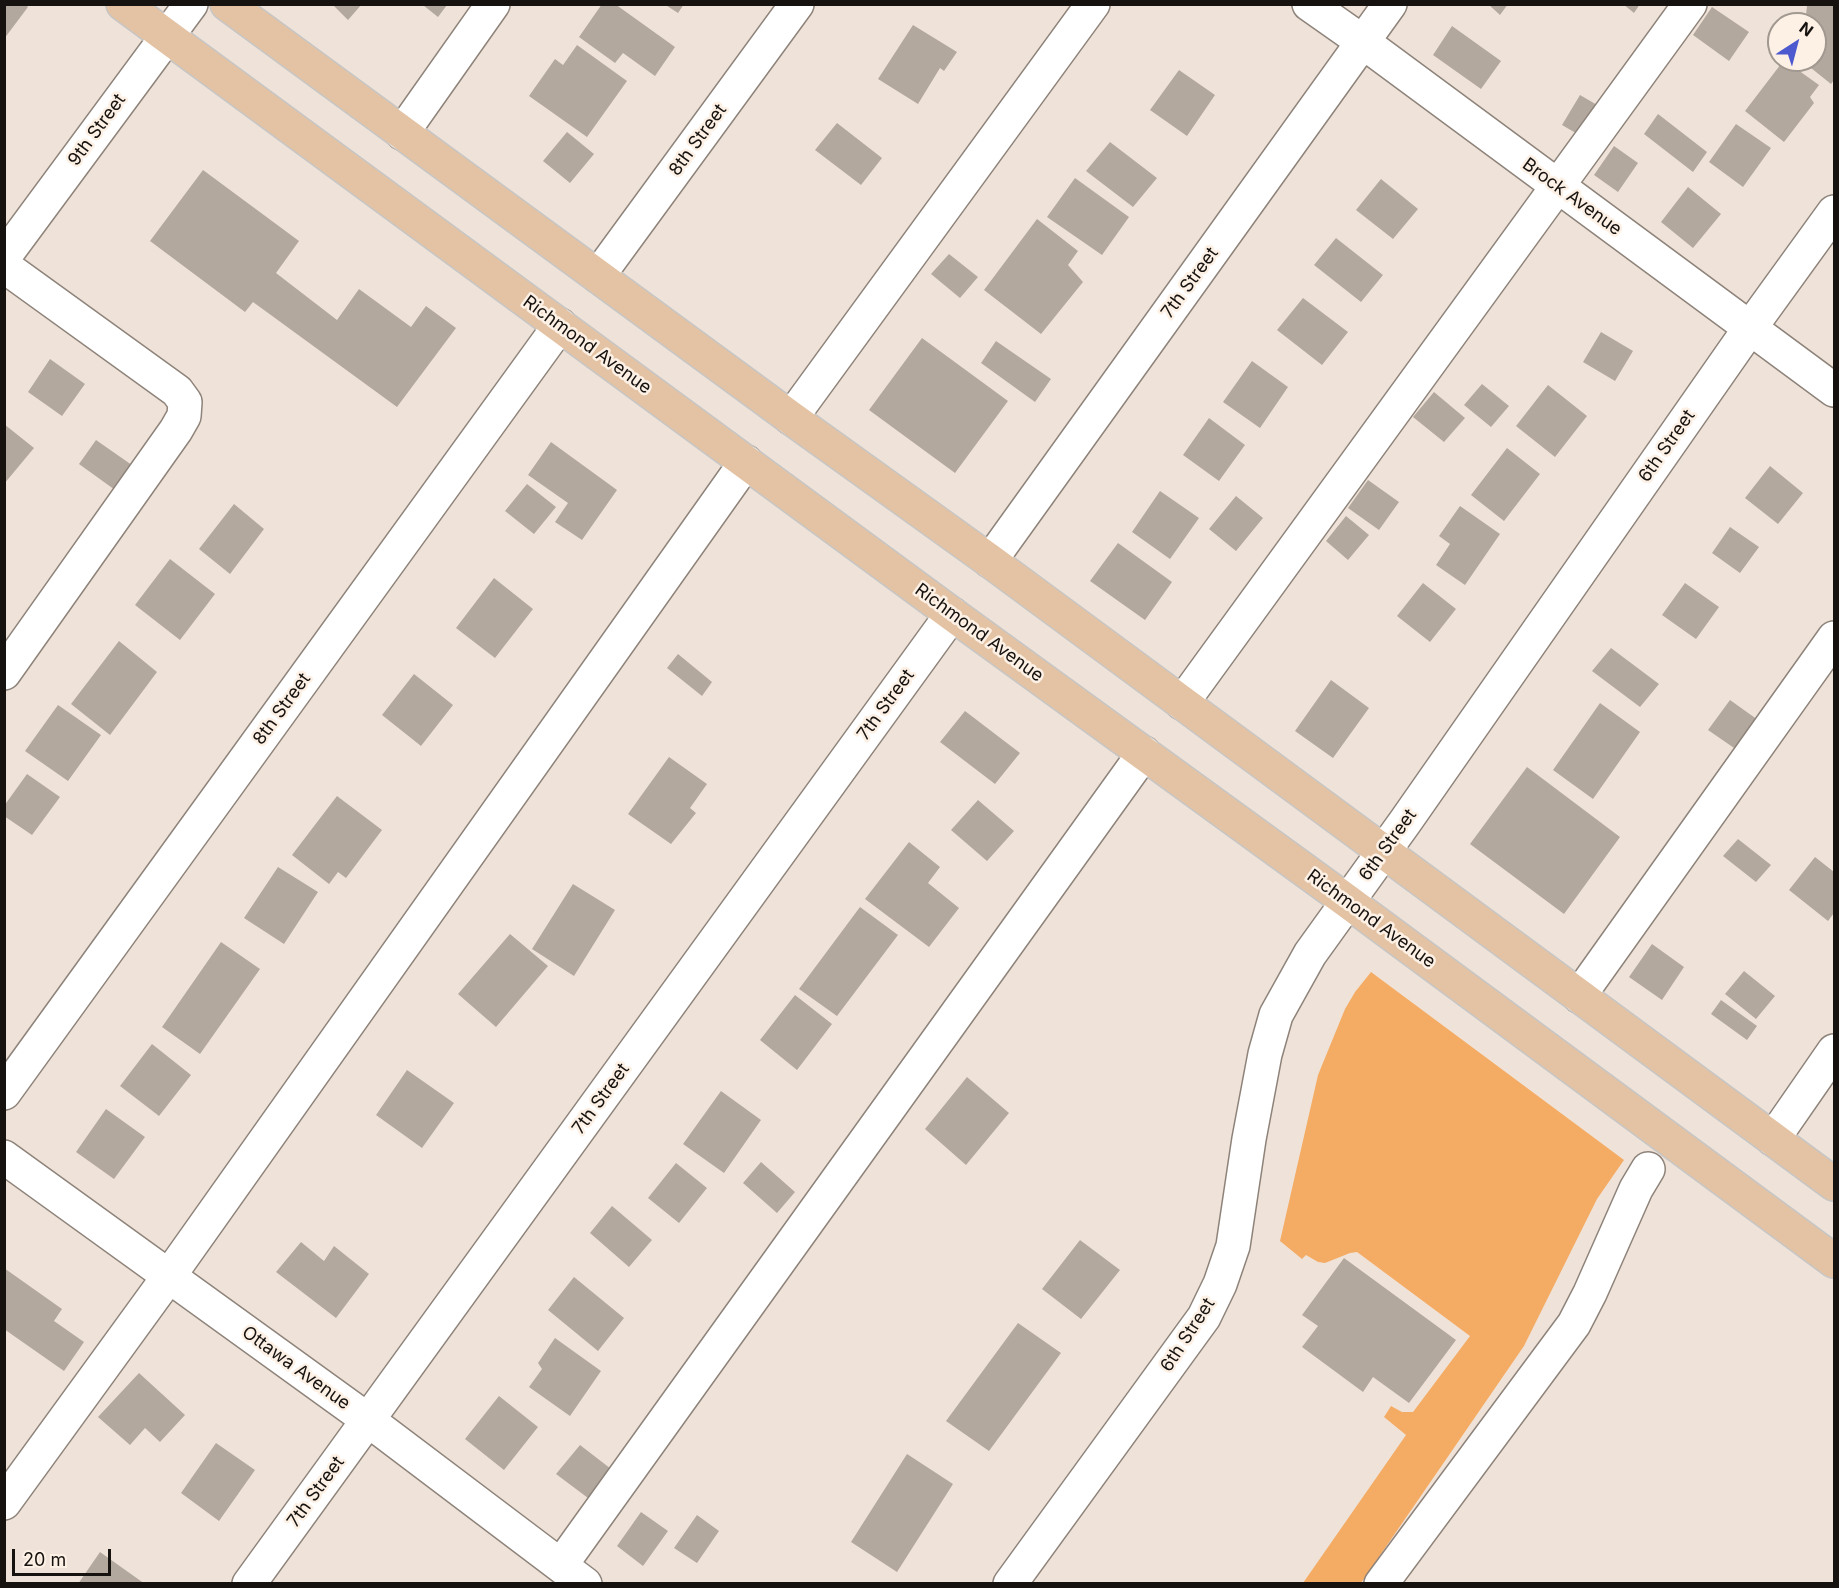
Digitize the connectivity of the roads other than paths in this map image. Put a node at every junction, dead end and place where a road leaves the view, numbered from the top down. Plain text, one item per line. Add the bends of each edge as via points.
1 (123, 4) edge
2 (191, 4) edge
3 (227, 4) edge
4 (493, 4) edge
5 (797, 4) edge
6 (1093, 4) edge
7 (1309, 4) edge
8 (1390, 4) edge
9 (1690, 4) edge
10 (168, 37) junction
11 (1363, 42) junction
12 (402, 133) junction
13 (1559, 187) junction
14 (1834, 212) edge
15 (4, 257) edge
16 (4, 266) edge
17 (598, 276) junction
18 (560, 325) junction
19 (1750, 328) junction
20 (1834, 390) edge
21 (791, 418) junction
22 (746, 462) junction
23 (990, 561) junction
24 (952, 614) junction
25 (1834, 638) edge
26 (4, 673) edge
27 (1182, 703) junction
28 (1144, 753) junction
29 (1384, 851) junction
30 (1347, 901) junction
31 (1579, 996) junction
32 (1834, 1052) edge
33 (4, 1093) edge
34 (1773, 1139) junction
35 (4, 1157) edge
36 (1648, 1169) dead end
37 (1834, 1184) edge
38 (1834, 1261) edge
39 (168, 1276) junction
40 (368, 1420) junction
41 (4, 1503) edge
42 (573, 1574) edge
43 (249, 1584) edge
44 (1010, 1584) edge
45 (1381, 1584) edge

1 - 10 main road, Richmond Avenue
2 - 10 street, 9th Street
3 - 12 main road
4 - 12 street
5 - 17 street, 8th Street
6 - 21 street
7 - 11 street, Brock Avenue
8 - 11 street, 7th Street
9 - 13 street
10 - 15 street, 9th Street
10 - 18 main road, Richmond Avenue
11 - 13 street, Brock Avenue
11 - 23 street, 7th Street
12 - 17 main road
13 - 19 street, Brock Avenue
13 - 27 street
14 - 19 street, 6th Street
16 - 26 street via 177,392 185,402 184,416 176,430
17 - 21 main road
18 - 22 main road, Richmond Avenue
18 - 33 street, 8th Street
19 - 20 street, Brock Avenue
19 - 29 street, 6th Street
21 - 23 main road
22 - 24 main road, Richmond Avenue
22 - 39 street
23 - 27 main road
24 - 28 main road, Richmond Avenue
24 - 40 street, 7th Street
25 - 31 street
27 - 29 main road
28 - 30 main road, Richmond Avenue
28 - 42 street
29 - 30 street, 6th Street
29 - 31 main road
30 - 38 main road, Richmond Avenue
30 - 44 street, 6th Street via 1310,954 1276,1015 1249,1138 1233,1245 1204,1317
31 - 34 main road
32 - 34 street
34 - 37 main road
35 - 39 street, Ottawa Avenue
36 - 45 street via 1574,1324
39 - 40 street, Ottawa Avenue
39 - 41 street
40 - 42 street, Ottawa Avenue
40 - 43 street, 7th Street

